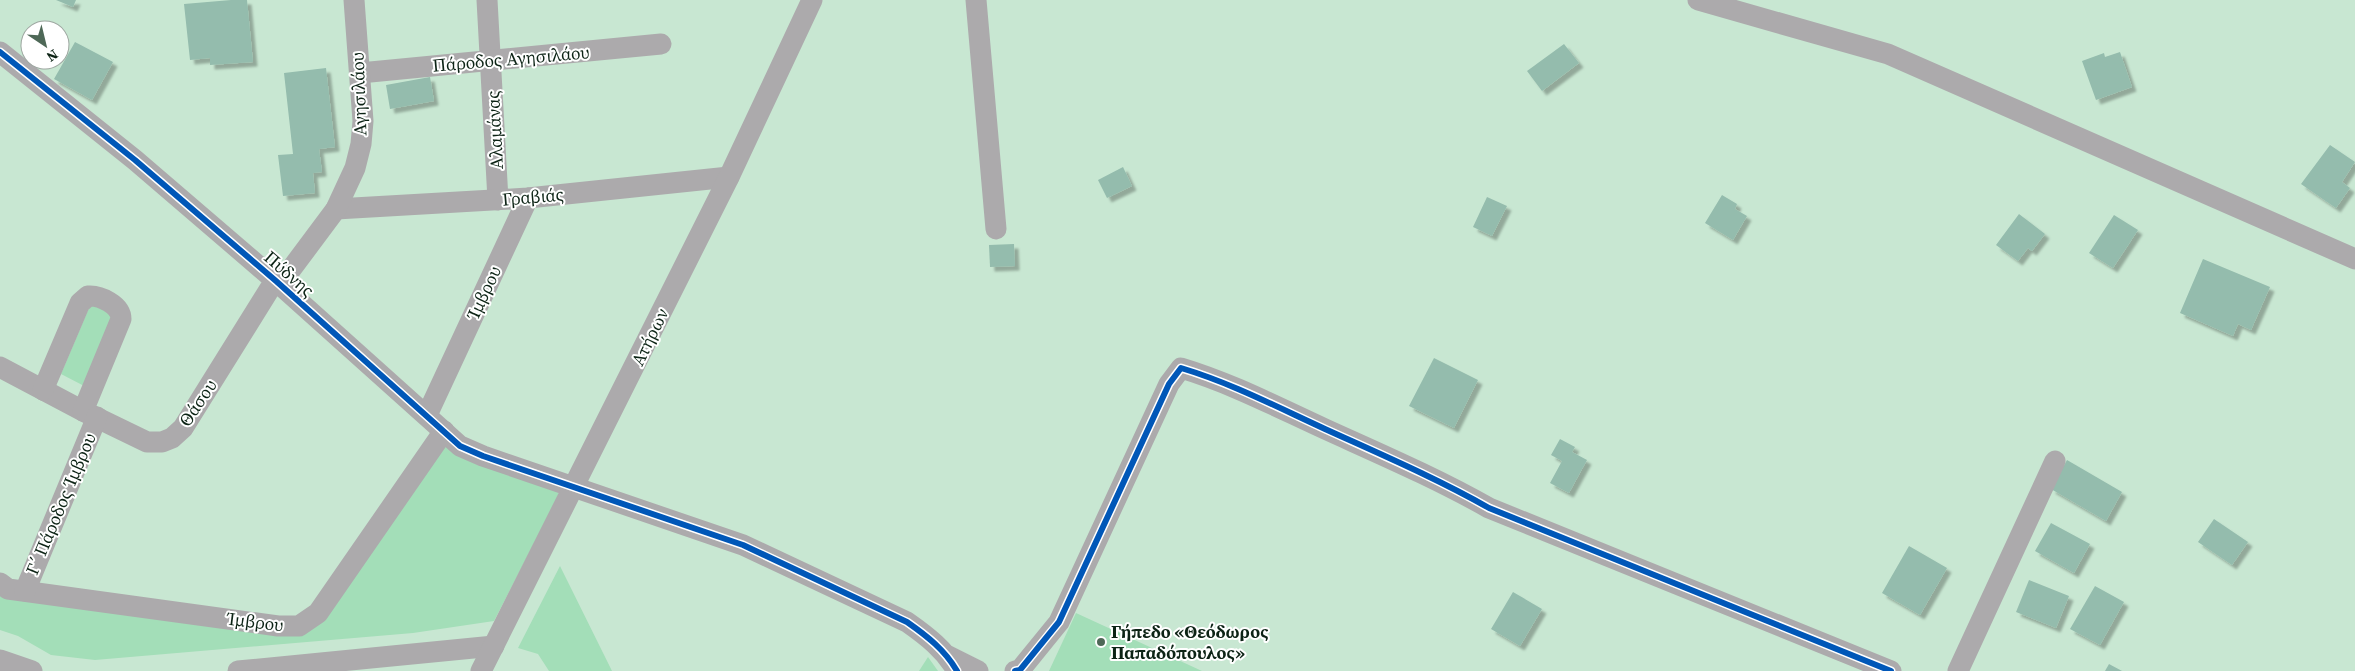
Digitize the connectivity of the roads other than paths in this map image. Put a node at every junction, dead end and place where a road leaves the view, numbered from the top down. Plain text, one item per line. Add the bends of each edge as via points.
1 (354, 0) edge
2 (487, 0) edge
3 (812, 0) edge
4 (976, 0) edge
5 (1698, 0) edge
6 (661, 44) dead end
7 (0, 52) edge
8 (492, 61) junction
9 (360, 73) junction
10 (729, 177) junction
11 (528, 198) junction
12 (498, 200) junction
13 (336, 209) junction
14 (996, 229) dead end
15 (2355, 258) edge
16 (276, 281) junction
17 (0, 367) edge
18 (43, 390) junction
19 (90, 414) junction
20 (427, 415) junction
21 (444, 431) junction
22 (2055, 461) dead end
23 (575, 487) junction
24 (0, 583) edge
25 (25, 591) junction
26 (494, 646) junction
27 (0, 660) edge
28 (953, 663) edge
29 (32, 671) edge
30 (238, 671) edge
31 (481, 671) edge
32 (978, 671) edge
33 (1015, 671) edge
34 (1891, 671) edge
35 (1958, 671) edge

1 - 9 street, Αγησιλάου
2 - 8 street, Αλαμάνας
3 - 10 street, Ατήρων
4 - 14 street
5 - 15 street via 1888,54
6 - 8 street, Πάροδος Αγησιλάου
7 - 16 street, Πύδνης via 135,160
8 - 9 street, Πάροδος Αγησιλάου
8 - 12 street, Αλαμάνας
9 - 13 street, Αγησιλάου via 361,144 353,175
10 - 11 street, Γραβιάς
10 - 23 street, Ατήρων
11 - 12 street, Γραβιάς
11 - 20 street, Ίμβρου
12 - 13 street, Γραβιάς
13 - 16 street, Αγησιλάου via 289,272
16 - 19 street, Θάσου via 199,405 172,438 147,442
16 - 20 street, Πύδνης
17 - 18 street, Θάσου
18 - 19 street, Θάσου
18 - 19 street, Γ΄ Πάροδος Ίμβρου via 80,303 88,296 94,296 118,308 121,318
19 - 25 street, Γ΄ Πάροδος Ίμβρου
20 - 21 street, Πύδνης
21 - 23 street, Πύδνης via 460,446 482,456
21 - 25 street, Ίμβρου via 318,612 298,626 278,626
22 - 35 street
23 - 26 street, Ατήρων
23 - 28 street, Πύδνης via 743,545 907,622 927,636
24 - 25 street, Ίμβρου via 8,589
26 - 30 street
26 - 31 street, Ατήρων
27 - 29 street
28 - 32 street, Πύδνης
33 - 34 street via 1020,670 1059,622 1169,384 1181,368 1210,377 1457,490 1489,508

